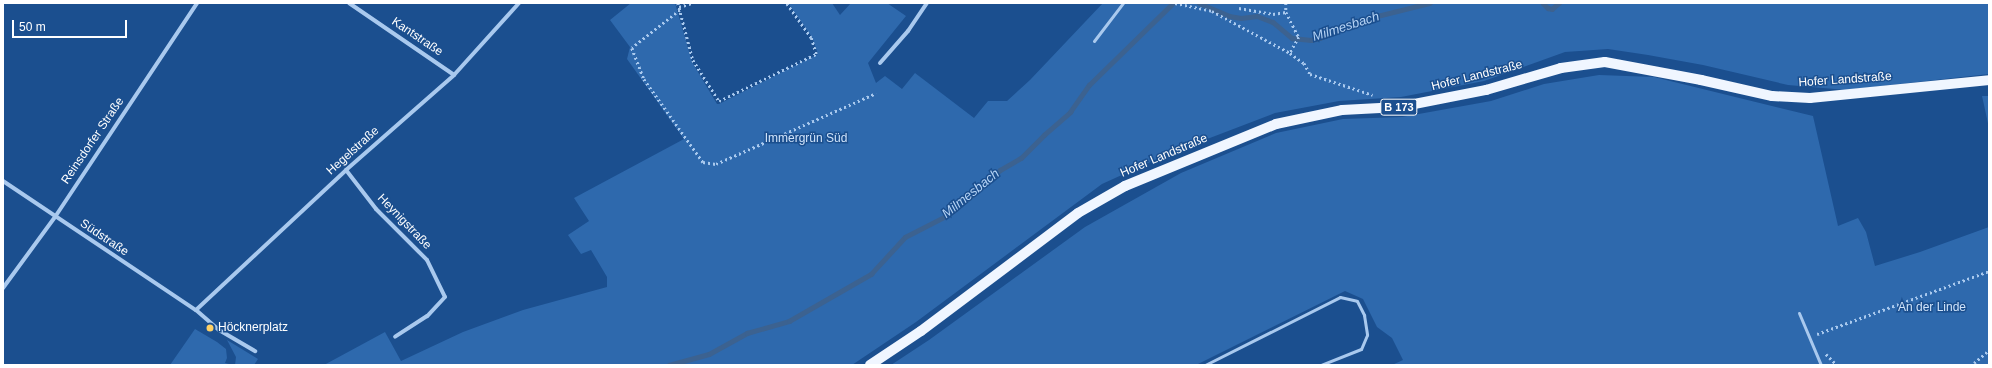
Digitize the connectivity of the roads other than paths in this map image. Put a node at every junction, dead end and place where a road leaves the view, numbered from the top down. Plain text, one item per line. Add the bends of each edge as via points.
1 (197, 3) edge
2 (349, 3) edge
3 (520, 3) edge
4 (928, 3) edge
5 (1124, 3) edge
6 (1094, 41) dead end
7 (880, 63) dead end
8 (454, 75) junction
9 (1989, 80) edge
10 (346, 170) junction
11 (3, 181) edge
12 (54, 216) junction
13 (3, 288) edge
14 (196, 310) junction
15 (1799, 313) dead end
16 (395, 337) dead end
17 (255, 351) dead end
18 (870, 365) edge
19 (1205, 365) edge
20 (1321, 365) edge
21 (1821, 365) edge

1 - 12 street, Reinsdorfer Straße
2 - 8 street, Kantstraße
3 - 8 street, Hegelstraße
4 - 7 street
5 - 6 lane
8 - 10 street, Hegelstraße
9 - 18 main road, Hofer Landstraße / B 173 via 1810,98 1772,96 1605,62 1561,68 1486,90 1399,107 1342,110 1276,124 1125,186 1078,213 921,331
10 - 14 street, Hegelstraße
10 - 16 street, Heynigstraße via 376,209 427,260 446,297 427,316
11 - 12 street, Südstraße
12 - 13 street, Reinsdorfer Straße
12 - 14 street, Südstraße
14 - 17 street via 218,330
15 - 21 lane
19 - 20 lane via 1340,297 1357,301 1364,315 1367,335 1362,349

